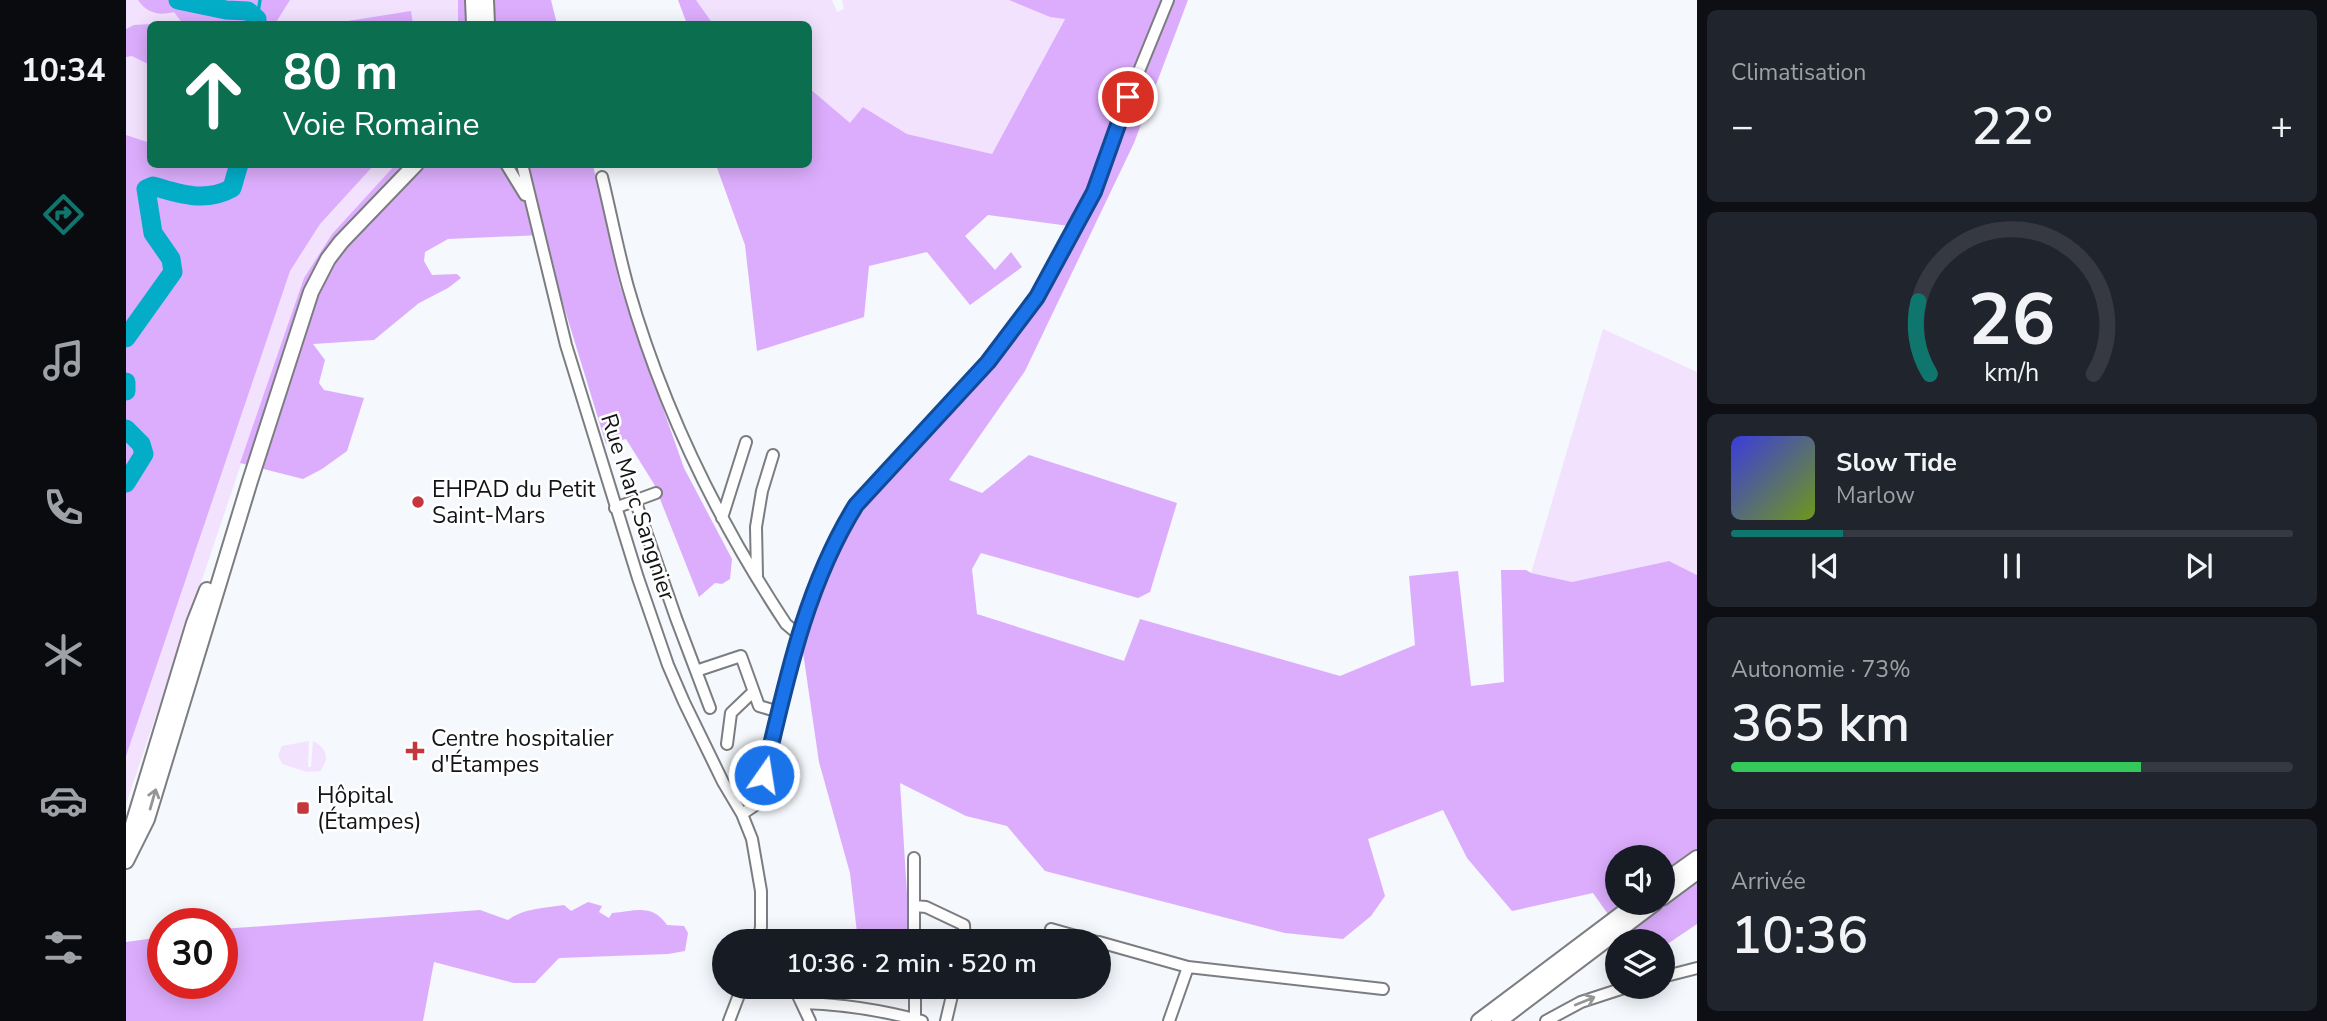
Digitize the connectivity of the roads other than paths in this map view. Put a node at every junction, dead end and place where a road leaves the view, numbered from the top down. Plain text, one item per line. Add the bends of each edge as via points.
1 (473, 0) edge
2 (486, 0) edge
3 (1168, 0) edge
4 (474, 21) edge
5 (487, 21) edge
6 (412, 168) edge
7 (509, 168) edge
8 (523, 168) edge
9 (602, 177) dead end
10 (529, 200) junction
11 (746, 442) dead end
12 (774, 456) dead end
13 (250, 481) junction
14 (656, 493) dead end
15 (635, 500) junction
16 (615, 508) junction
17 (722, 518) junction
18 (757, 578) junction
19 (799, 635) junction
20 (696, 671) junction
21 (753, 692) junction
22 (710, 708) dead end
23 (779, 712) junction
24 (727, 744) dead end
25 (742, 814) junction
26 (126, 850) edge
27 (914, 858) dead end
28 (1697, 858) edge
29 (126, 861) edge
30 (1697, 872) edge
31 (1675, 874) edge
32 (1675, 888) edge
33 (914, 906) junction
34 (1620, 915) edge
35 (1639, 915) edge
36 (760, 929) edge
37 (914, 929) edge
38 (965, 929) edge
39 (1111, 946) edge
40 (1188, 967) junction
41 (1697, 968) edge
42 (1675, 974) edge
43 (1383, 989) dead end
44 (1605, 994) edge
45 (737, 999) edge
46 (800, 999) edge
47 (917, 999) edge
48 (951, 999) edge
49 (802, 1003) junction
50 (920, 1020) edge
51 (729, 1021) edge
52 (810, 1021) edge
53 (946, 1021) edge
54 (1169, 1021) edge
55 (1479, 1021) edge
56 (1499, 1021) edge
57 (1546, 1021) edge

1 - 4 main road
2 - 5 main road
3 - 19 street via 1094,192 1037,297 1013,332 856,505 829,556
6 - 13 main road via 341,242 320,274
7 - 10 street, Rue Marc Sangnier
8 - 10 street, Rue Marc Sangnier
9 - 17 street via 628,287 650,351 684,439
10 - 16 street, Rue Marc Sangnier
11 - 17 street
12 - 18 street via 756,527
13 - 26 main road via 194,623
29 -> 13 main road via 147,819
14 - 15 street
15 - 16 street
15 - 20 street
16 - 25 street, Rue Marc Sangnier via 668,665 717,772
17 - 18 street
18 - 19 street via 786,624
19 - 23 street
20 - 21 street via 741,656
20 - 22 street
21 - 23 street via 759,705
21 - 24 street via 731,713
23 - 25 street via 759,796
25 - 36 street, Rue Marc Sangnier via 752,839 761,891
27 - 33 street
28 - 31 main road
30 - 32 main road
33 - 37 street
33 - 38 street via 926,907
34 - 55 main road
35 - 56 main road
39 - 40 street
40 - 43 street
40 - 54 street
41 - 42 street
57 -> 44 street
45 - 51 street
46 - 49 street
47 - 50 street
48 - 53 street
49 - 50 street via 840,1004
49 - 52 street

